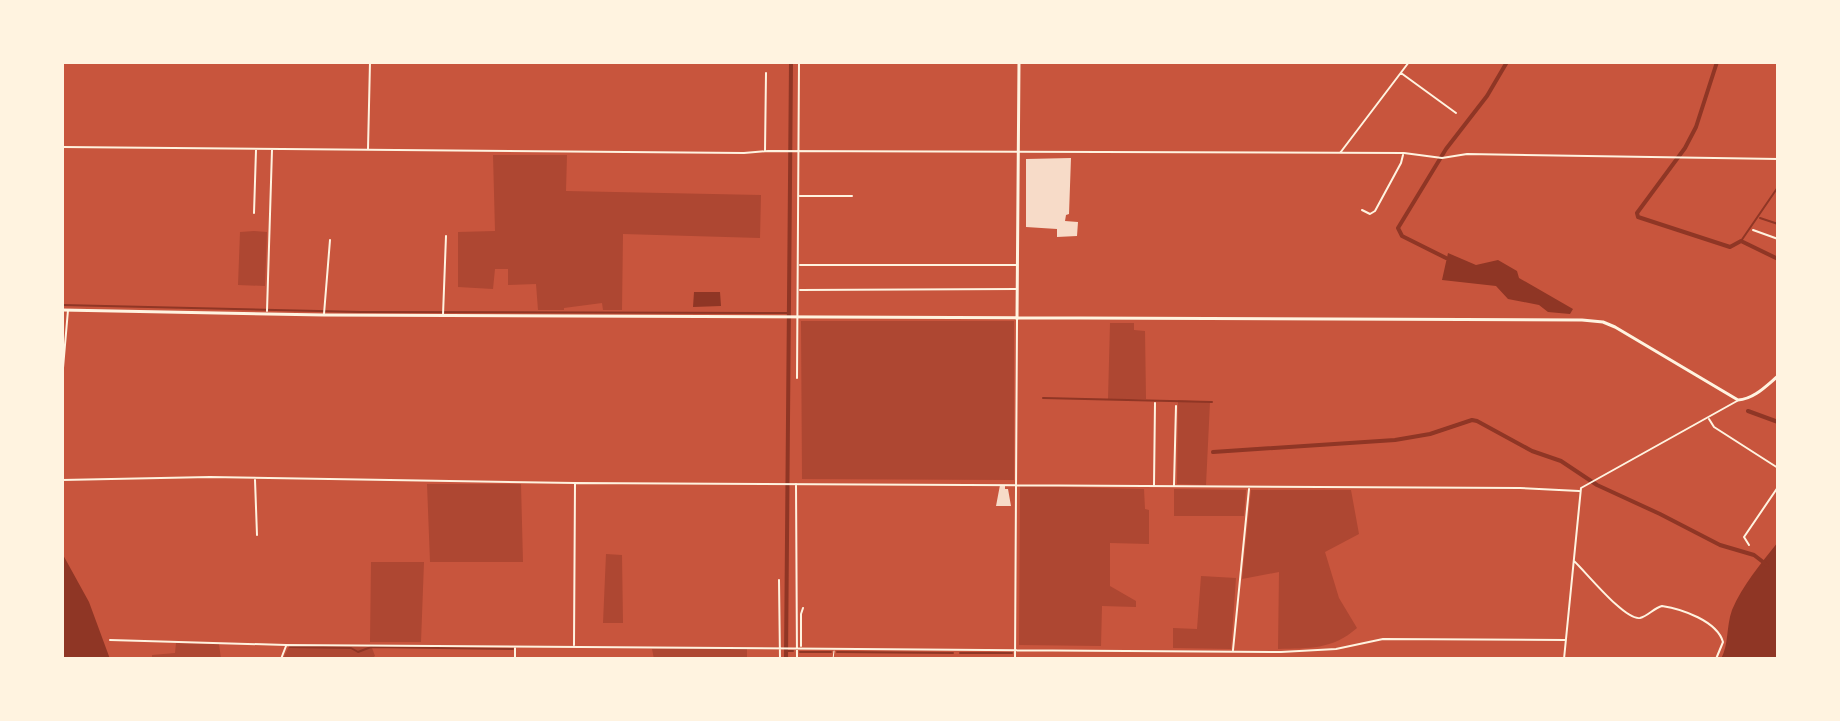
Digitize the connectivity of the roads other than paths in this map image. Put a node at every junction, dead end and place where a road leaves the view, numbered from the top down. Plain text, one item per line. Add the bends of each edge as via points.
1 (370, 62) edge
2 (799, 62) edge
3 (1019, 62) edge
4 (1409, 62) edge
5 (766, 73) dead end
6 (1400, 73) junction
7 (1456, 113) dead end
8 (62, 147) edge
9 (256, 149) junction
10 (368, 149) junction
11 (272, 150) junction
12 (765, 151) junction
13 (799, 151) junction
14 (1019, 153) junction
15 (1340, 153) junction
16 (1404, 153) junction
17 (1778, 159) edge
18 (798, 196) junction
19 (852, 196) dead end
20 (1362, 210) dead end
21 (254, 213) dead end
22 (1753, 230) dead end
23 (446, 236) dead end
24 (1778, 239) edge
25 (330, 240) dead end
26 (799, 265) junction
27 (1018, 265) junction
28 (1018, 289) junction
29 (799, 290) junction
30 (62, 310) edge
31 (68, 310) junction
32 (267, 313) junction
33 (444, 313) junction
34 (324, 315) junction
35 (799, 318) junction
36 (1017, 319) junction
37 (63, 368) edge
38 (1778, 376) edge
39 (797, 378) dead end
40 (1738, 400) junction
41 (1155, 403) dead end
42 (1176, 406) dead end
43 (1708, 418) junction
44 (1778, 468) edge
45 (254, 478) junction
46 (62, 480) edge
47 (796, 482) junction
48 (575, 483) junction
49 (1017, 484) junction
50 (1154, 486) junction
51 (1174, 486) junction
52 (1778, 487) edge
53 (1249, 488) junction
54 (1579, 491) junction
55 (257, 535) dead end
56 (1749, 545) dead end
57 (1573, 560) junction
58 (779, 580) dead end
59 (803, 608) dead end
60 (110, 640) dead end
61 (1566, 640) junction
62 (286, 645) junction
63 (574, 646) junction
64 (516, 647) junction
65 (781, 647) junction
66 (794, 648) junction
67 (801, 648) junction
68 (834, 648) junction
69 (1015, 650) junction
70 (1233, 651) junction
71 (1281, 652) junction
72 (281, 659) edge
73 (515, 659) edge
74 (780, 659) edge
75 (797, 659) edge
76 (833, 659) edge
77 (1015, 659) edge
78 (1281, 659) edge
79 (1564, 659) edge
80 (1716, 659) edge

1 - 10 street
2 - 13 street
3 - 14 street
4 - 6 street
5 - 12 street
6 - 7 street
6 - 15 street
8 - 9 street
9 - 11 street
9 - 21 street
10 - 11 street
10 - 12 street
11 - 32 street
12 - 13 street
13 - 14 street
13 - 18 street
14 - 15 street
14 - 27 street
15 - 16 street
16 - 17 street
16 - 20 street via 1375,211
18 - 19 street
18 - 26 street
22 - 24 street
23 - 33 street
25 - 34 street
26 - 27 street
26 - 29 street
27 - 28 street
28 - 29 street
28 - 36 street
29 - 35 street
30 - 31 street
31 - 32 street
31 - 37 street
32 - 34 street
33 - 34 street
33 - 35 street
35 - 36 street
35 - 39 street
36 - 40 street via 1603,322
36 - 49 street
38 - 40 street via 1748,399
40 - 43 street
41 - 50 street
42 - 51 street
43 - 44 street
43 - 54 street
45 - 46 street
45 - 48 street
45 - 55 street
47 - 48 street
47 - 49 street
47 - 66 street
48 - 63 street
49 - 50 street
49 - 69 street
50 - 51 street
51 - 53 street
52 - 56 street via 1745,535
53 - 54 street
53 - 70 street
54 - 57 street
57 - 61 street
57 - 80 street via 1634,617 1662,606 1716,630 1723,642
58 - 65 street
59 - 67 street
60 - 62 street
61 - 71 street via 1383,639
61 - 79 street
62 - 64 street
62 - 72 street
63 - 64 street
63 - 65 street
64 - 73 street
65 - 66 street
65 - 74 street
66 - 67 street
66 - 75 street
67 - 68 street
68 - 69 street
68 - 76 lane
69 - 70 street
69 - 77 street
70 - 71 street
71 - 78 street

